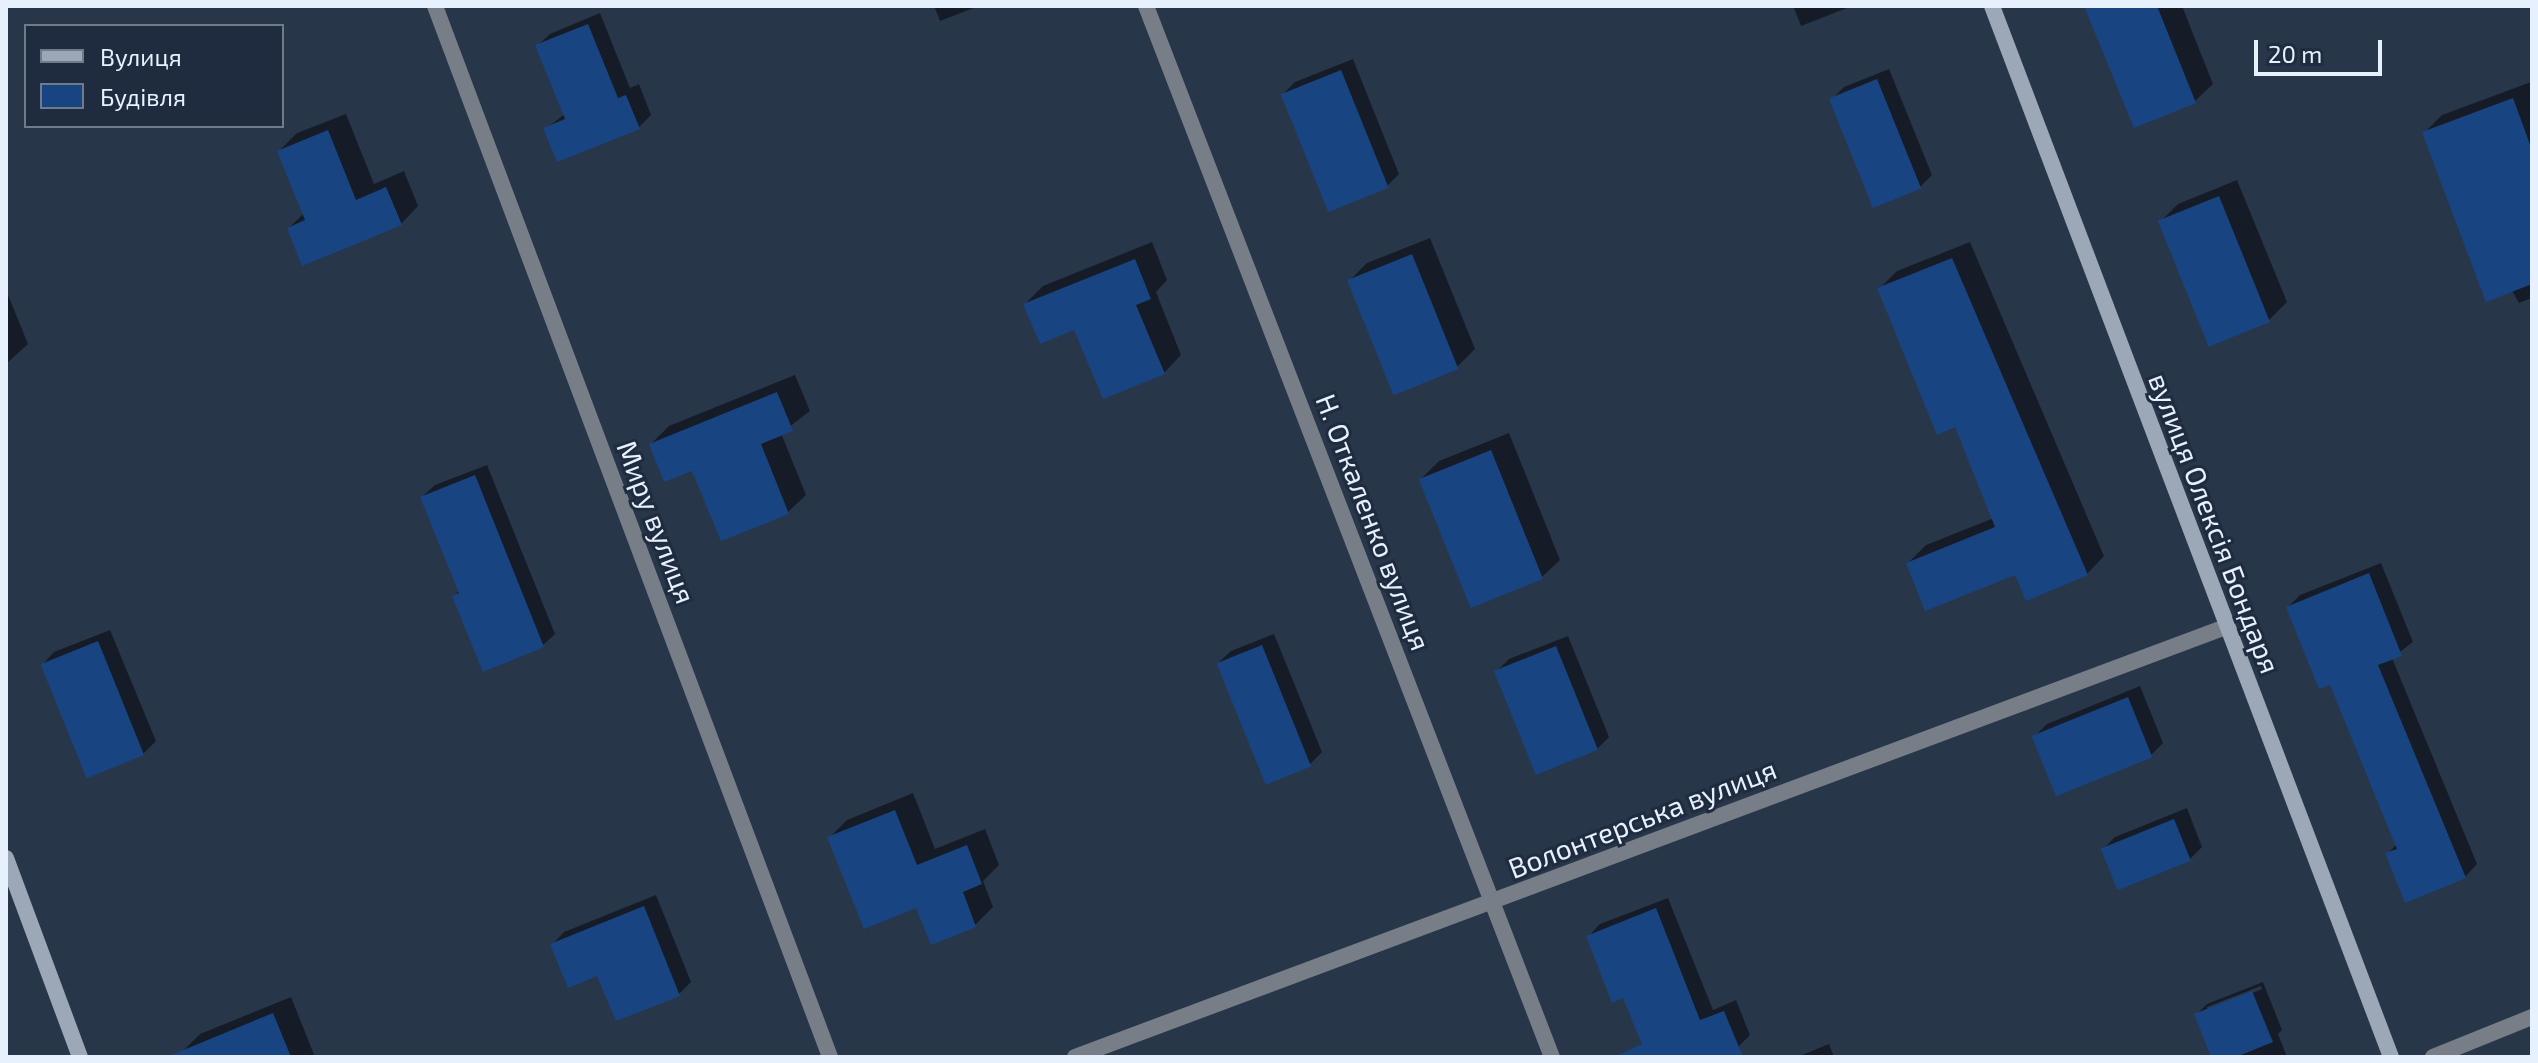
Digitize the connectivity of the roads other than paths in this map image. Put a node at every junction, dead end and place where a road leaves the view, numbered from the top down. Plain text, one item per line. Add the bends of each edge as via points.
1 (435, 6) edge
2 (1146, 6) edge
3 (1992, 6) edge
4 (2226, 627) junction
5 (6, 858) edge
6 (1493, 902) junction
7 (2532, 1017) edge
8 (80, 1057) edge
9 (830, 1057) edge
10 (1075, 1057) edge
11 (1552, 1057) edge
12 (2391, 1057) edge
13 (2433, 1057) edge

1 - 9 street, Миру вулиця
2 - 6 street, Н. Откаленко вулиця
3 - 4 street, вулиця Олексія Бондаря
4 - 6 street, Волонтерська вулиця
4 - 12 street, вулиця Олексія Бондаря
5 - 8 street
6 - 10 street, Волонтерська вулиця
6 - 11 street, Н. Откаленко вулиця
7 - 13 street

